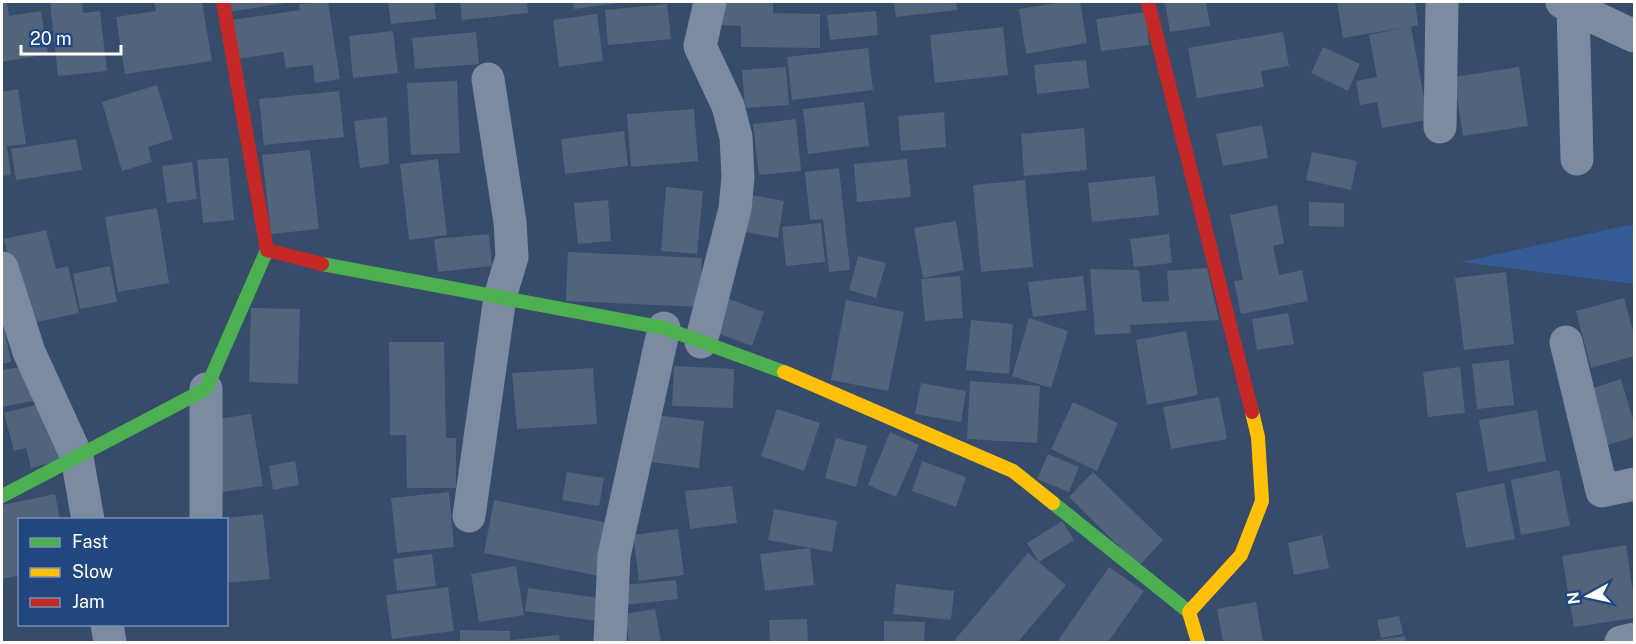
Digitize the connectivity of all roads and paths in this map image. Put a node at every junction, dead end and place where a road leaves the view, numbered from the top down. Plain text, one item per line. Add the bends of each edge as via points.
1 (223, 2) edge
2 (710, 2) edge
3 (1148, 2) edge
4 (1442, 2) edge
5 (1568, 4) edge
6 (1635, 36) edge
7 (488, 79) dead end
8 (1440, 127) dead end
9 (1577, 159) dead end
10 (267, 250) junction
11 (2, 268) edge
12 (500, 297) junction
13 (664, 328) junction
14 (701, 342) junction
15 (1566, 342) dead end
16 (206, 389) junction
17 (77, 457) junction
18 (1635, 484) edge
19 (2, 496) edge
20 (206, 516) dead end
21 (470, 516) dead end
22 (88, 518) edge
23 (1189, 612) junction
24 (107, 626) edge
25 (1635, 639) edge
26 (110, 642) edge
27 (610, 642) edge
28 (1198, 642) edge
29 (1621, 642) edge

1 - 10 street
2 - 14 street via 700,46 728,106 736,137 738,177 735,209
3 - 23 street via 1258,437 1262,501 1241,555
4 - 8 street
5 - 6 street
5 - 9 street
7 - 12 street via 512,246
10 - 12 street via 291,258
10 - 16 street
11 - 17 street via 29,352
12 - 13 street
12 - 21 street
13 - 14 street
13 - 27 street via 614,556
14 - 23 street via 791,374 1013,471
15 - 18 street via 1602,491
16 - 17 street
16 - 20 street
17 - 19 street
17 - 22 street
23 - 28 street
24 - 26 street
25 - 29 street

